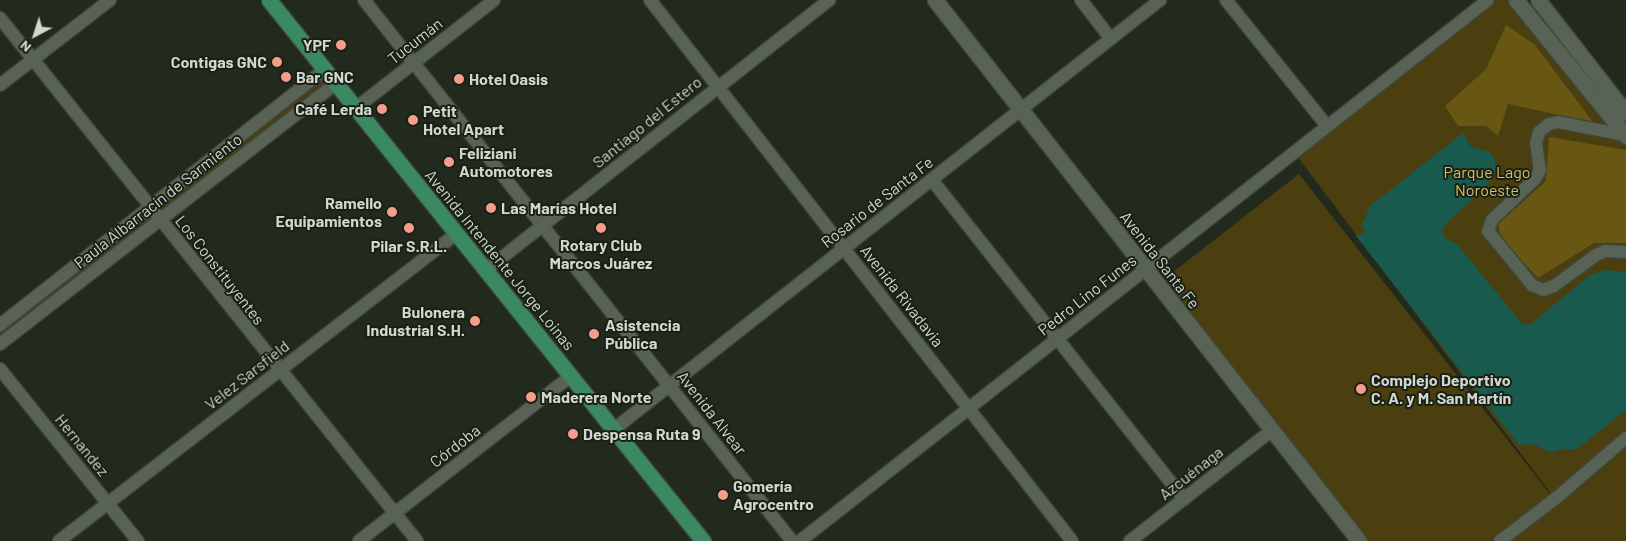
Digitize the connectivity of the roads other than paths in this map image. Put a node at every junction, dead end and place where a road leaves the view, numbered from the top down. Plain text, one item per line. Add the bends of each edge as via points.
1 (269, 0) edge
2 (364, 0) edge
3 (494, 0) edge
4 (650, 0) edge
5 (828, 0) edge
6 (935, 0) edge
7 (1081, 0) edge
8 (1160, 0) edge
9 (1226, 0) edge
10 (1488, 0) edge
11 (1516, 0) edge
12 (1538, 0) edge
13 (103, 2) edge
14 (0, 18) edge
15 (1111, 39) junction
16 (32, 60) junction
17 (414, 62) junction
18 (325, 69) junction
19 (336, 83) junction
20 (0, 85) edge
21 (718, 86) junction
22 (356, 108) junction
23 (1020, 110) junction
24 (1626, 113) edge
25 (1327, 126) junction
26 (1626, 136) edge
27 (932, 180) junction
28 (155, 214) junction
29 (544, 224) junction
30 (456, 234) junction
31 (845, 248) junction
32 (1626, 252) edge
33 (486, 270) junction
34 (1146, 270) junction
35 (0, 325) edge
36 (1056, 340) junction
37 (0, 344) edge
38 (0, 369) edge
39 (280, 371) junction
40 (570, 377) junction
41 (670, 386) junction
42 (969, 409) junction
43 (613, 430) junction
44 (1272, 430) junction
45 (1626, 438) edge
46 (1184, 499) junction
47 (107, 503) junction
48 (395, 513) junction
49 (59, 541) edge
50 (138, 541) edge
51 (359, 541) edge
52 (417, 541) edge
53 (703, 541) edge
54 (792, 541) edge
55 (800, 541) edge
56 (1072, 541) edge
57 (1130, 541) edge
58 (1359, 541) edge
59 (1500, 541) edge

1 - 18 main road, Avenida Intendente Jorge Loinas
2 - 17 street, Avenida Alvear
3 - 17 street, Tucumán
4 - 21 street, Avenida Rivadavia
5 - 21 street, Santiago del Estero
6 - 23 street, Avenida Santa Fe
7 - 15 street
8 - 15 street, Rosario de Santa Fe
9 - 25 street
10 - 25 street, Pedro Lino Funes
11 - 26 street
12 - 24 street
13 - 16 street
14 - 16 street, Los Constituyentes
15 - 23 street, Rosario de Santa Fe
16 - 20 street
16 - 28 street, Los Constituyentes
17 - 22 street, Tucumán
17 - 29 street, Avenida Alvear
18 - 19 main road, Avenida Intendente Jorge Loinas
18 - 28 street, Paula Albarracín de Sarmiento
19 - 22 main road, Avenida Intendente Jorge Loinas
19 - 28 street, Paula Albarracín de Sarmiento
21 - 29 street, Santiago del Estero
21 - 31 street, Avenida Rivadavia
22 - 30 main road, Avenida Intendente Jorge Loinas
23 - 27 street, Rosario de Santa Fe
23 - 34 street, Avenida Santa Fe
25 - 34 street, Pedro Lino Funes
26 - 32 street via 1558,122 1549,124 1540,132 1536,143 1540,170 1492,220 1488,231 1532,285 1543,290 1554,286 1600,253
27 - 31 street, Rosario de Santa Fe
27 - 36 street
28 - 35 street, Paula Albarracín de Sarmiento
28 - 37 street, Paula Albarracín de Sarmiento
28 - 39 street, Los Constituyentes
29 - 33 street, Santiago del Estero
29 - 41 street, Avenida Alvear
30 - 33 main road, Avenida Intendente Jorge Loinas
30 - 39 street, Velez Sarsfield
31 - 41 street, Rosario de Santa Fe
31 - 42 street, Avenida Rivadavia
33 - 40 main road, Avenida Intendente Jorge Loinas
34 - 36 street, Pedro Lino Funes
34 - 44 street, Avenida Santa Fe
36 - 42 street, Pedro Lino Funes
36 - 46 street
38 - 47 street, Hernandez
39 - 47 street, Velez Sarsfield
39 - 48 street, Los Constituyentes
40 - 43 main road, Avenida Intendente Jorge Loinas
40 - 48 street, Córdoba
41 - 43 street, Rosario de Santa Fe
41 - 54 street, Avenida Alvear
42 - 55 street, Pedro Lino Funes
42 - 56 street, Avenida Rivadavia
43 - 53 main road, Avenida Intendente Jorge Loinas
44 - 46 street, Azcuénaga
44 - 58 street, Avenida Santa Fe
45 - 59 street
46 - 57 street, Azcuénaga
47 - 49 street, Velez Sarsfield
47 - 50 street, Hernandez
48 - 51 street, Córdoba
48 - 52 street, Los Constituyentes

